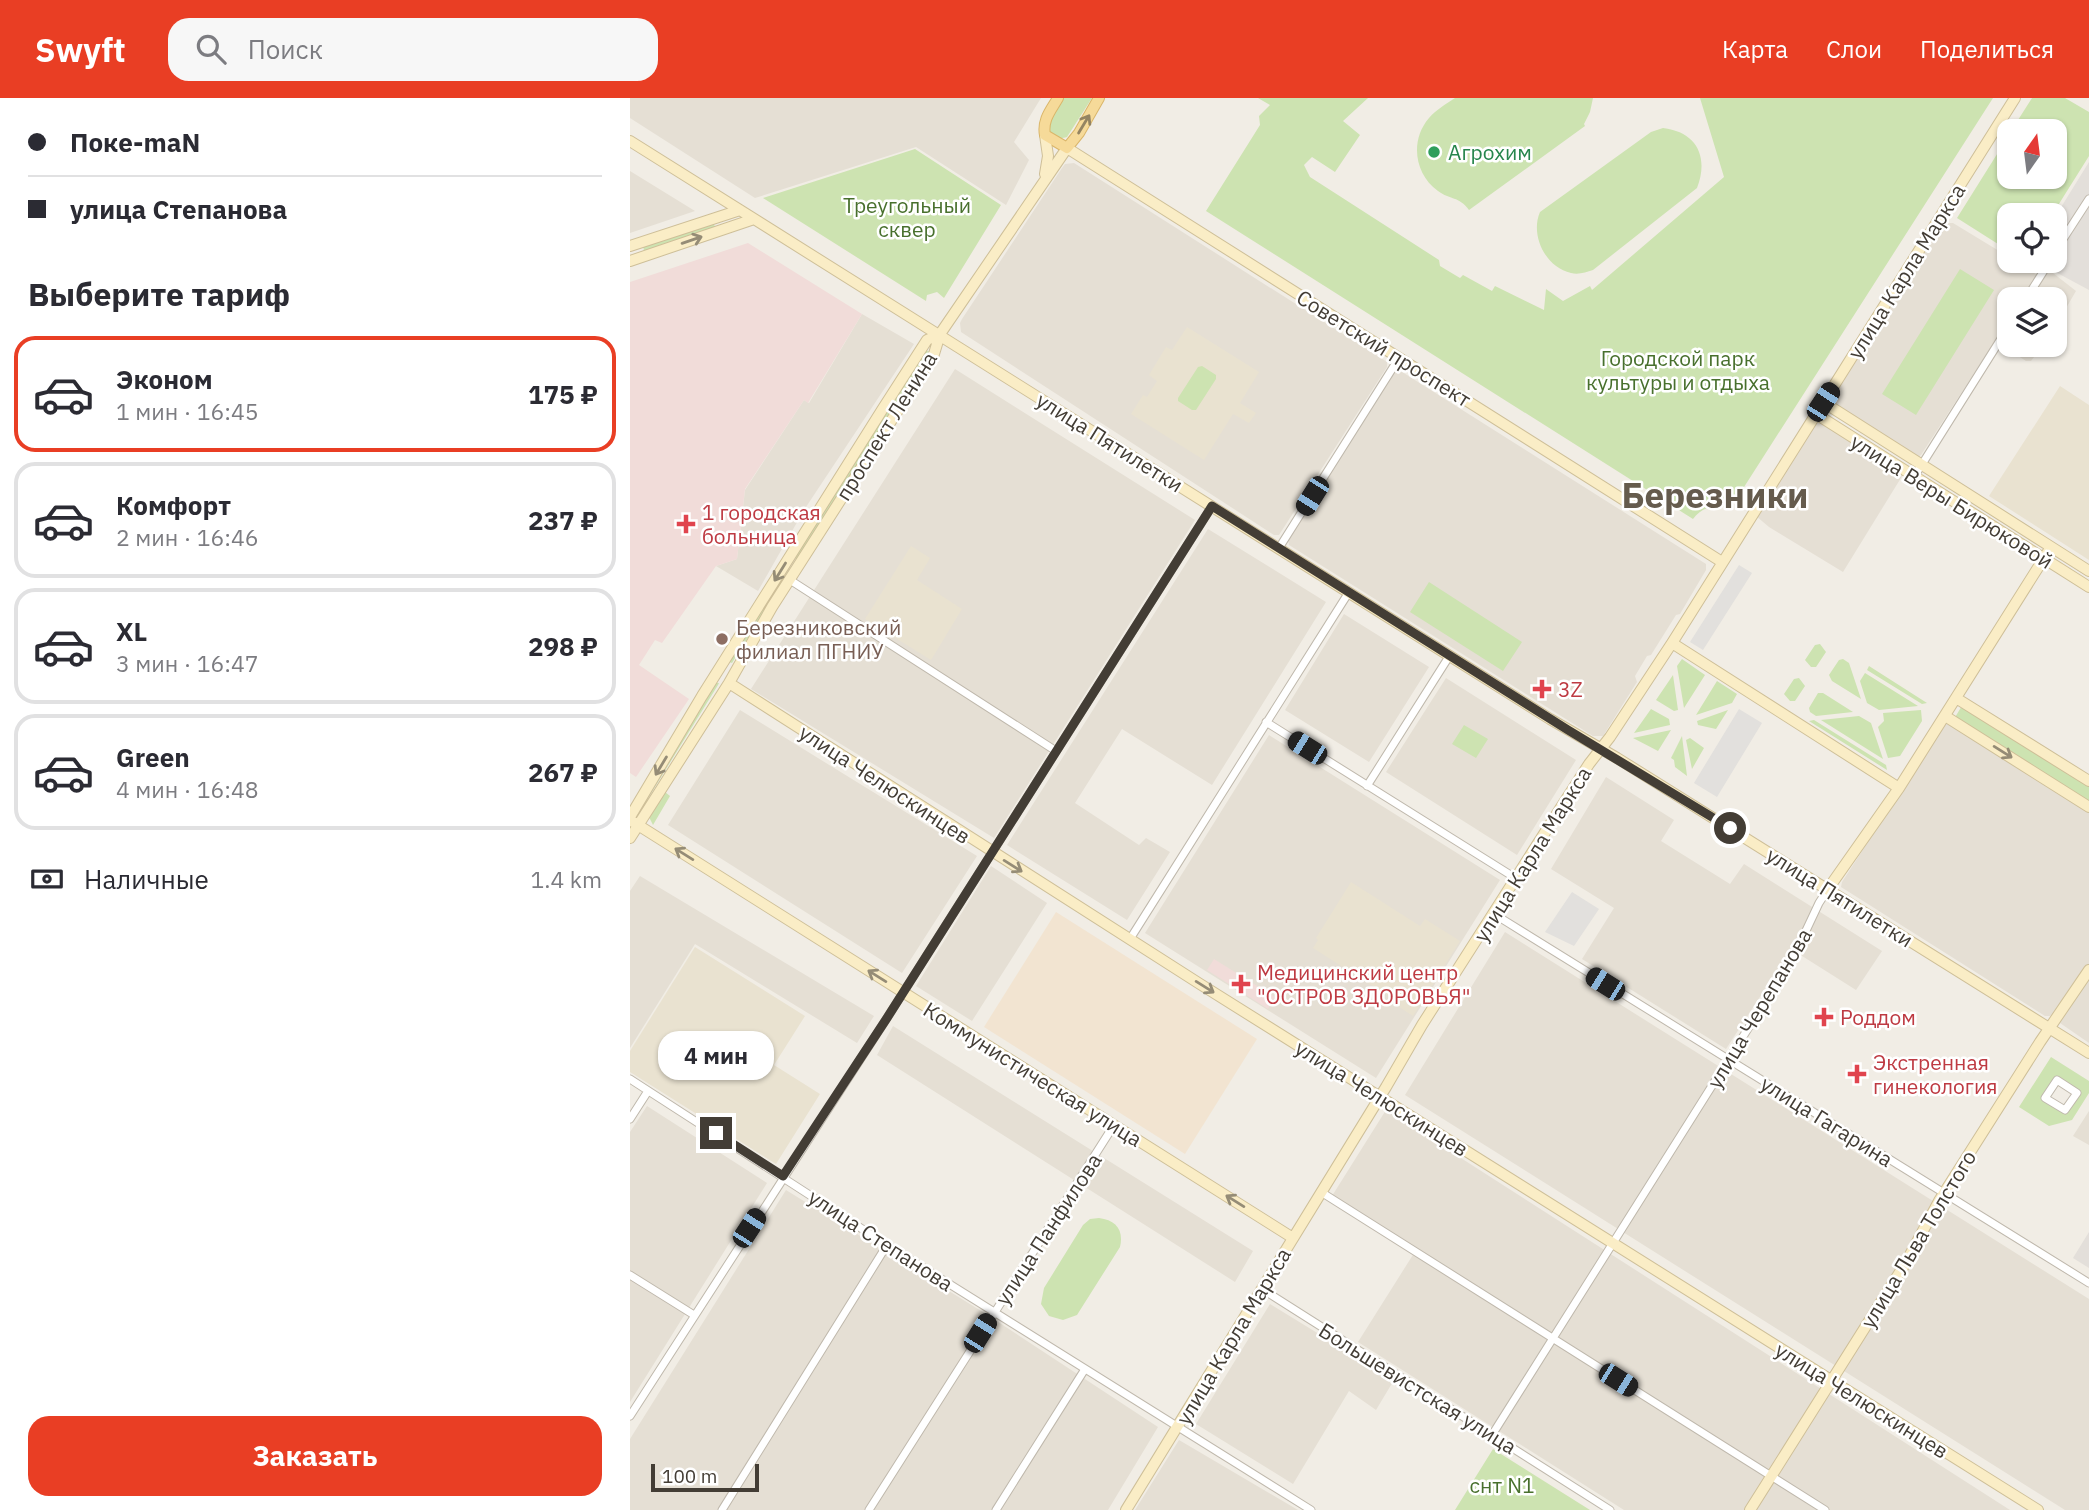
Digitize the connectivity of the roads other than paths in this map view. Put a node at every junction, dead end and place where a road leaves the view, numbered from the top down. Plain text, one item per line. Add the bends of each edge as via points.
1 (1058, 98) edge
2 (1099, 98) edge
3 (2015, 98) edge
4 (1045, 135) junction
5 (630, 141) edge
6 (1067, 148) junction
7 (1042, 183) junction
8 (2089, 199) edge
9 (740, 210) junction
10 (754, 219) junction
11 (2067, 233) edge
12 (633, 245) edge
13 (636, 259) edge
14 (940, 334) junction
15 (1997, 345) edge
16 (1399, 358) junction
17 (1823, 402) junction
18 (1816, 414) junction
19 (1922, 465) junction
20 (1914, 477) junction
21 (1212, 506) junction
22 (2051, 547) junction
23 (1279, 548) junction
24 (2043, 559) junction
25 (1722, 562) junction
26 (2089, 571) edge
27 (790, 580) junction
28 (2089, 587) edge
29 (1349, 592) junction
30 (1672, 643) junction
31 (1450, 655) junction
32 (729, 683) junction
33 (1956, 698) junction
34 (1945, 716) junction
35 (1266, 722) junction
36 (1601, 749) junction
37 (1056, 751) junction
38 (2089, 781) edge
39 (1367, 786) junction
40 (1899, 788) junction
41 (2089, 807) edge
42 (633, 821) edge
43 (630, 838) edge
44 (992, 852) junction
45 (1517, 879) junction
46 (1828, 889) junction
47 (1494, 914) junction
48 (1130, 939) junction
49 (2089, 970) edge
50 (903, 992) junction
51 (2049, 1028) junction
52 (2089, 1053) edge
53 (1728, 1061) junction
54 (630, 1079) edge
55 (2057, 1080) joint
56 (648, 1091) junction
57 (1379, 1096) junction
58 (630, 1119) edge
59 (1114, 1125) junction
60 (783, 1176) junction
61 (1321, 1192) junction
62 (1944, 1193) junction
63 (1293, 1238) junction
64 (1613, 1243) junction
65 (887, 1245) junction
66 (630, 1275) edge
67 (2089, 1283) edge
68 (1262, 1289) junction
69 (994, 1312) junction
70 (694, 1315) junction
71 (1553, 1338) junction
72 (1085, 1369) junction
73 (1831, 1380) junction
74 (630, 1416) edge
75 (1178, 1427) junction
76 (1492, 1435) junction
77 (1771, 1476) junction
78 (1308, 1509) edge
79 (722, 1510) edge
80 (869, 1510) edge
81 (996, 1510) edge
82 (1126, 1510) edge
83 (1610, 1510) edge
84 (1750, 1510) edge
85 (1825, 1510) edge
86 (2038, 1510) edge

1 - 4 main road, проспект Ленина via 1044,124
6 -> 2 main road, проспект Ленина
3 - 17 main road, улица Карла Маркса
4 - 6 main road, Советский проспект
4 - 7 main road, проспект Ленина via 1048,156
5 - 9 main road, улица Пятилетки
6 - 7 main road, проспект Ленина
6 - 16 main road, Советский проспект
7 - 14 main road, проспект Ленина
8 - 11 street
9 - 10 main road, улица Пятилетки
9 - 12 main road
13 -> 10 main road
10 - 14 main road, улица Пятилетки
12 - 13 main road
14 - 21 main road, улица Пятилетки
14 - 27 main road, проспект Ленина via 934,354
14 -> 42 main road, проспект Ленина via 927,340 882,410 702,696
15 - 19 street
16 - 23 street
16 - 25 main road, Советский проспект
17 - 18 main road, улица Карла Маркса
17 - 19 main road, улица Веры Бирюковой
18 - 20 main road, улица Веры Бирюковой
18 - 25 main road, улица Карла Маркса
19 - 20 street
19 - 22 main road, улица Веры Бирюковой
20 - 24 main road, улица Веры Бирюковой
21 - 23 main road, улица Пятилетки
21 - 37 street
22 - 24 main road, улица Черепанова
22 - 26 main road, улица Веры Бирюковой
23 - 29 main road, улица Пятилетки
24 - 28 main road, улица Веры Бирюковой
24 - 33 main road, улица Черепанова
25 - 30 main road, улица Карла Маркса
27 - 32 main road, проспект Ленина
27 - 37 street
29 - 31 main road, улица Пятилетки
29 - 35 street
30 - 36 main road, улица Карла Маркса
30 - 40 main road
31 - 36 main road, улица Пятилетки
31 - 39 street
32 - 42 main road, проспект Ленина
32 - 44 main road, улица Челюскинцев
33 - 34 main road, улица Черепанова
33 - 38 main road
34 - 40 main road, улица Черепанова
34 -> 41 main road
35 - 39 street
35 - 48 street
36 - 45 main road, улица Карла Маркса
36 - 46 main road, улица Пятилетки
37 - 44 street
39 - 45 street
40 - 46 main road, улица Черепанова
42 - 43 main road, проспект Ленина
50 -> 42 main road, Коммунистическая улица
44 -> 48 main road, улица Челюскинцев
44 - 50 street
45 - 47 main road, улица Карла Маркса
46 - 51 main road, улица Пятилетки
46 - 53 street, улица Черепанова via 1795,954
47 - 53 street, улица Гагарина
47 - 57 main road, улица Карла Маркса
48 -> 57 main road, улица Челюскинцев
49 - 51 main road, улица Льва Толстого
50 - 59 main road, Коммунистическая улица
50 - 60 street
51 - 52 main road, улица Пятилетки
51 - 62 main road, улица Льва Толстого
53 - 62 street, улица Гагарина
53 - 64 street, улица Черепанова
54 - 56 street, улица Степанова
55 - 55 street via 2045,1098 2065,1110 2077,1093
56 - 58 street
56 - 60 street, улица Степанова
57 - 61 main road, улица Карла Маркса
57 - 64 main road, улица Челюскинцев
63 -> 59 main road, Коммунистическая улица
59 - 69 street, улица Панфилова
60 - 65 street, улица Степанова
60 - 70 street
61 - 63 main road, улица Карла Маркса
61 - 71 street
62 - 67 street, улица Гагарина
62 - 73 main road, улица Льва Толстого
63 - 68 main road, улица Карла Маркса
64 - 71 street, улица Черепанова
64 - 73 main road, улица Челюскинцев
65 - 69 street, улица Степанова
65 - 79 street
66 - 70 street
68 - 75 main road, улица Карла Маркса
68 - 76 street, Большевистская улица
69 - 72 street, улица Степанова
69 - 80 street, улица Панфилова
70 - 74 street
71 - 76 street, улица Черепанова
71 - 77 street
72 - 75 street, улица Степанова
72 - 81 street
73 - 77 main road, улица Льва Толстого
73 - 86 main road, улица Челюскинцев
75 - 78 street, улица Степанова
75 - 82 main road, улица Карла Маркса
76 - 83 street, Большевистская улица
77 - 84 main road, улица Льва Толстого
77 - 85 street

